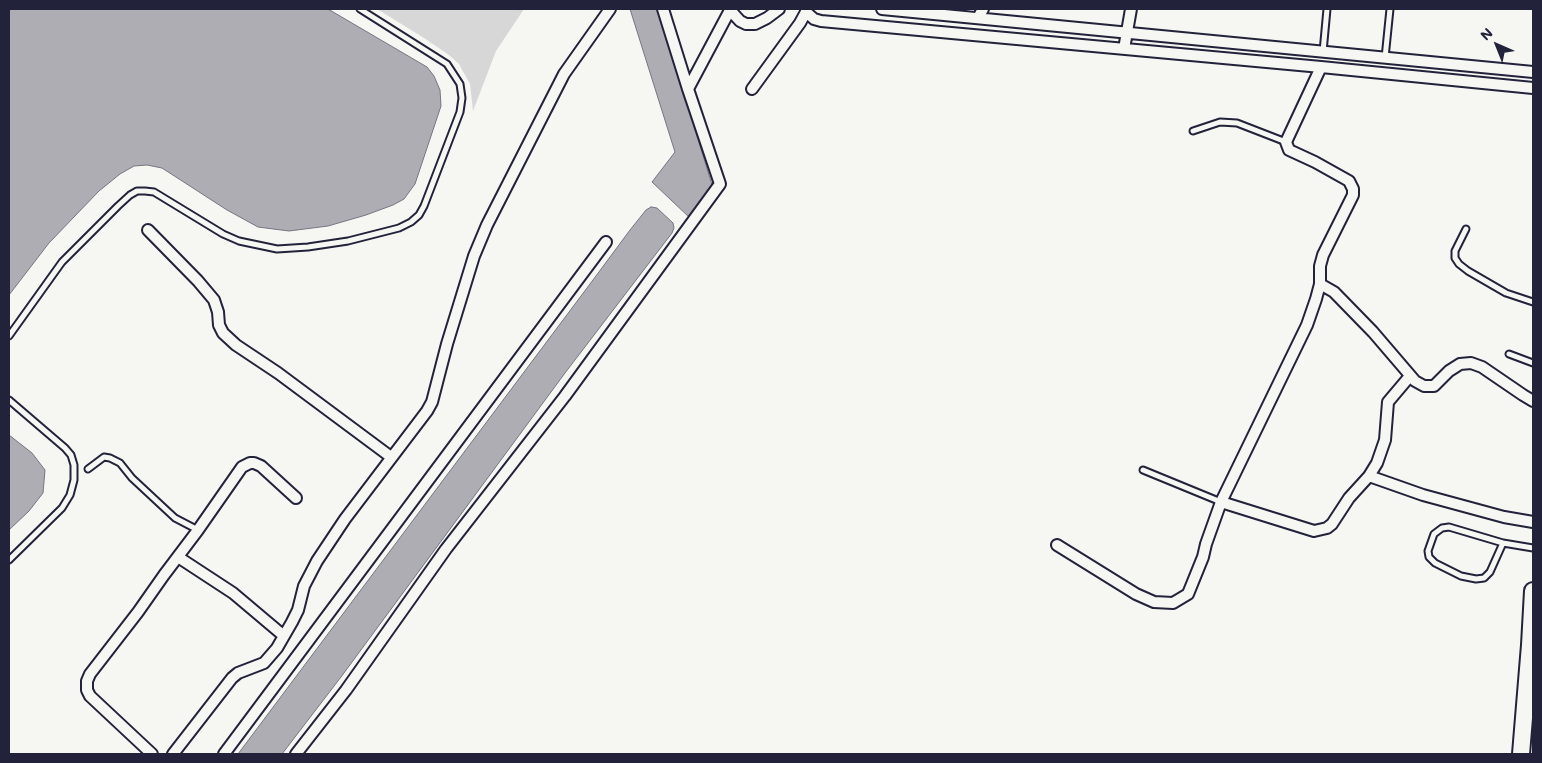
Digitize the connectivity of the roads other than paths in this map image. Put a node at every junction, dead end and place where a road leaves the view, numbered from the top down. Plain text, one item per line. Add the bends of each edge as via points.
1 (360, 9) edge
2 (663, 9) edge
3 (779, 9) edge
4 (882, 9) edge
5 (886, 9) edge
6 (1131, 9) edge
7 (1327, 9) edge
8 (1390, 9) edge
9 (608, 10) edge
10 (729, 10) edge
11 (806, 10) edge
12 (980, 13) edge
13 (1127, 33) junction
14 (1124, 49) junction
15 (1323, 52) junction
16 (1385, 58) junction
17 (1320, 66) junction
18 (1533, 72) edge
19 (1533, 88) edge
20 (688, 89) junction
21 (752, 89) dead end
22 (1193, 131) dead end
23 (1286, 142) junction
24 (1466, 229) dead end
25 (148, 230) dead end
26 (606, 242) dead end
27 (1320, 284) junction
28 (1533, 302) edge
29 (9, 336) edge
30 (1509, 354) dead end
31 (1533, 362) edge
32 (1410, 376) junction
33 (9, 400) edge
34 (1533, 401) edge
35 (391, 457) junction
36 (88, 469) dead end
37 (1143, 470) dead end
38 (1369, 476) junction
39 (296, 498) dead end
40 (1221, 502) junction
41 (1533, 522) edge
42 (198, 530) junction
43 (1503, 543) junction
44 (1057, 545) dead end
45 (1533, 548) edge
46 (178, 557) junction
47 (9, 560) edge
48 (1533, 591) edge
49 (284, 636) junction
50 (152, 754) edge
51 (174, 754) edge
52 (224, 754) edge
53 (296, 754) edge
54 (1521, 754) edge

1 - 29 lane via 447,64 460,84 460,112 419,215 399,228 348,241 277,249 239,241 154,192 137,191 62,262
2 - 20 street
3 - 10 street via 756,24 746,24
4 - 5 street
5 - 12 street
6 - 13 street
7 - 15 lane
8 - 16 lane
9 - 35 street via 564,74 487,225 461,296 432,402
10 - 20 street
11 - 14 street via 814,19 821,20
11 - 21 street
12 - 13 street
13 - 14 street
13 - 15 street
14 - 17 street
15 - 16 street
16 - 18 street
17 - 19 street
17 - 23 street
20 - 53 street via 720,184
22 - 23 lane via 1220,122 1237,123
23 - 27 street via 1289,150 1349,181 1352,190 1353,195 1323,255
24 - 28 lane via 1455,251 1459,264 1506,293
25 - 35 street via 214,300 223,333
26 - 52 street
27 - 32 street via 1334,292 1374,332
27 - 40 street via 1307,326
30 - 31 lane
32 - 34 street via 1424,386 1434,386 1460,364 1471,363
32 - 38 street via 1388,402 1385,440
33 - 47 lane via 71,455 74,480 62,508
35 - 49 street via 309,574 298,610
36 - 42 lane via 104,457 120,463 175,518
37 - 40 lane
38 - 40 street via 1332,524 1321,530 1314,531
38 - 41 street via 1423,495
39 - 42 street via 261,466 250,463 238,473
40 - 44 street via 1188,594 1173,603 1154,602 1136,594
42 - 46 street
43 - 43 lane via 1490,572 1484,578 1476,579 1461,576 1434,563 1428,551 1434,534 1450,527
43 - 45 lane
46 - 49 street via 233,593
46 - 50 street via 86,681 90,696
48 - 54 main road
49 - 51 street via 264,663 232,678

